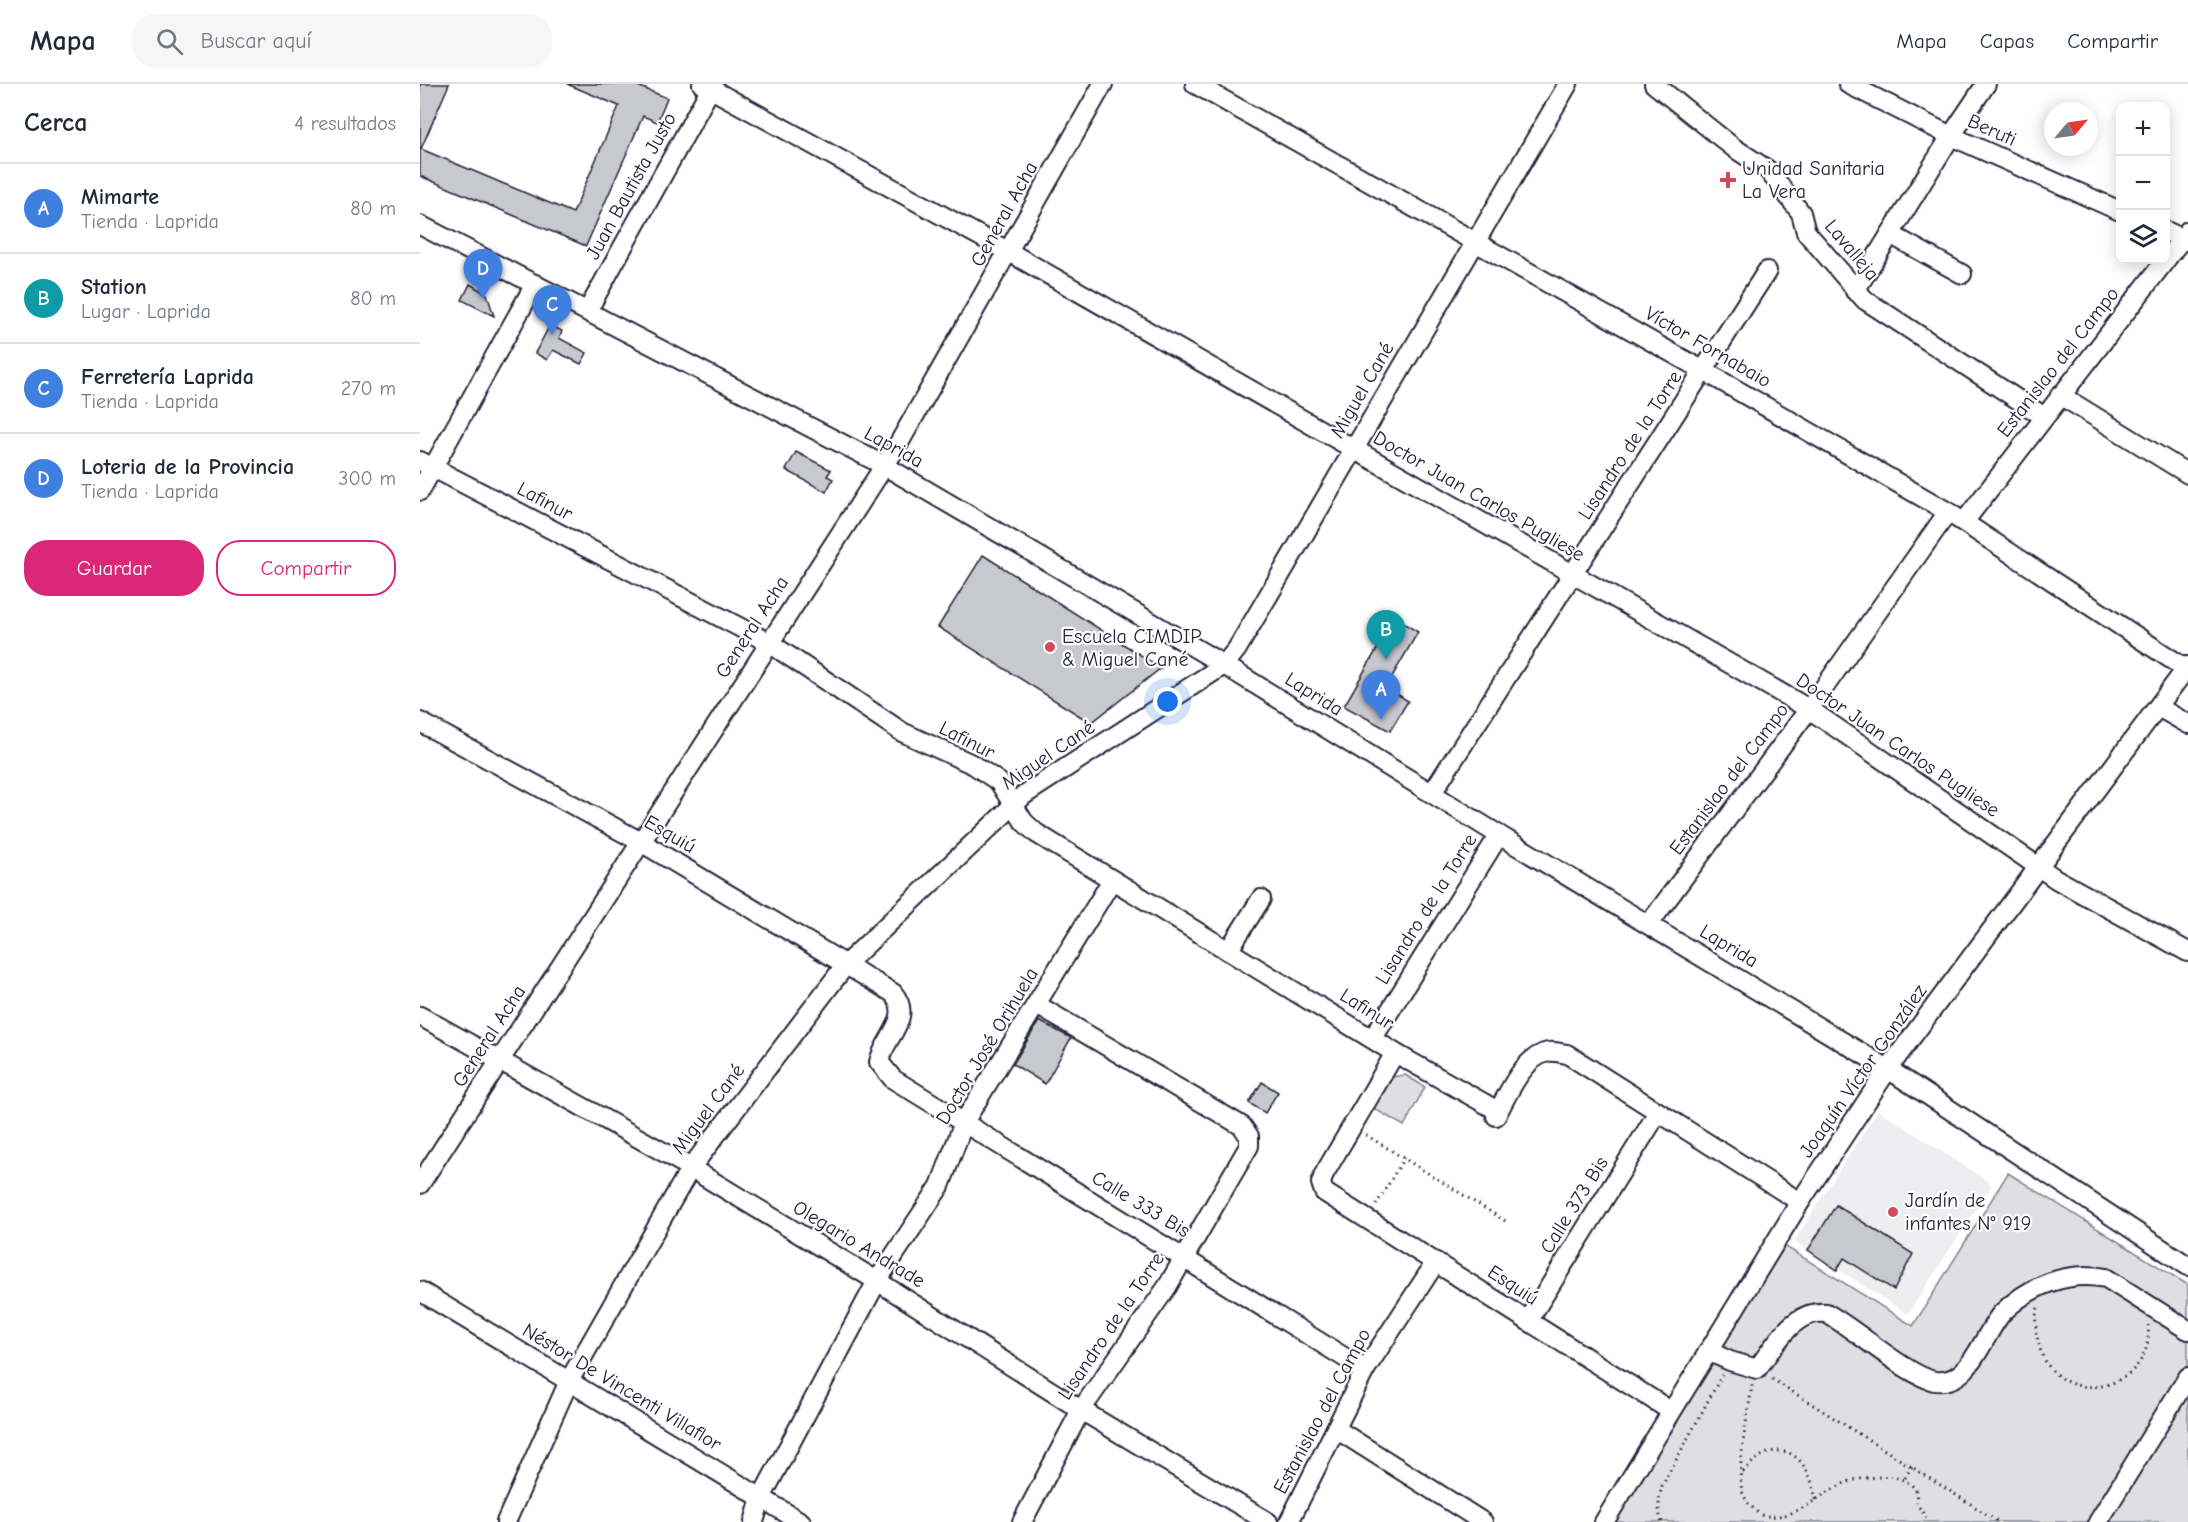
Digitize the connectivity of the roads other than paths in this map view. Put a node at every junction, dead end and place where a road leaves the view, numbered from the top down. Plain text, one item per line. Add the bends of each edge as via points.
1 (1103, 84) edge
2 (1195, 84) edge
3 (1568, 84) edge
4 (1654, 84) edge
5 (1848, 84) edge
6 (1986, 84) edge
7 (708, 85) edge
8 (1950, 136) junction
9 (2119, 210) edge
10 (420, 225) edge
11 (2170, 232) edge
12 (1890, 234) junction
13 (2186, 237) edge
14 (1475, 241) junction
15 (1009, 252) junction
16 (1767, 271) dead end
17 (1962, 274) dead end
18 (536, 284) junction
19 (1855, 291) junction
20 (588, 310) junction
21 (1704, 371) junction
22 (2060, 395) junction
23 (2043, 416) junction
24 (1353, 450) junction
25 (427, 464) edge
26 (885, 466) junction
27 (2188, 474) edge
28 (420, 491) edge
29 (1956, 517) junction
30 (1572, 576) junction
31 (768, 642) junction
32 (1224, 665) junction
33 (2187, 667) edge
34 (2158, 707) junction
35 (1809, 709) junction
36 (420, 722) edge
37 (2188, 723) edge
38 (1432, 793) junction
39 (1013, 804) junction
40 (1498, 835) junction
41 (641, 842) junction
42 (2038, 866) junction
43 (1112, 880) junction
44 (1261, 899) dead end
45 (1649, 924) junction
46 (1228, 951) junction
47 (2188, 952) edge
48 (847, 963) junction
49 (1036, 1005) junction
50 (420, 1016) edge
51 (1373, 1038) junction
52 (1395, 1053) junction
53 (500, 1060) junction
54 (1888, 1069) junction
55 (892, 1079) joint
56 (1657, 1113) junction
57 (964, 1122) junction
58 (690, 1169) junction
59 (420, 1184) edge
60 (1800, 1202) junction
61 (1185, 1257) junction
62 (1436, 1262) junction
63 (2188, 1266) edge
64 (877, 1281) junction
65 (420, 1292) edge
66 (1528, 1321) junction
67 (2188, 1330) edge
68 (1708, 1351) junction
69 (1365, 1371) junction
70 (2188, 1377) edge
71 (569, 1381) junction
72 (1081, 1410) junction
73 (1671, 1411) junction
74 (1336, 1429) junction
75 (761, 1498) junction
76 (506, 1522) edge
77 (754, 1522) edge
78 (801, 1522) edge
79 (1022, 1522) edge
80 (1268, 1522) edge
81 (1289, 1522) edge
82 (1483, 1522) edge
83 (1604, 1522) edge
84 (2098, 1522) edge

1 - 15 street, General Acha
2 - 14 street, Víctor Fornabaio
3 - 14 street, Miguel Cané
4 - 19 street, Lavalleja via 1768,170 1801,213 1806,232
5 - 8 street, Beruti
6 - 8 street
7 - 15 street, Doctor Juan Carlos Pugliese
7 - 20 street, Juan Bautista Justo
8 - 9 street, Beruti
8 - 12 street
10 - 18 street, Laprida
11 - 13 street
12 - 17 street
12 - 19 street
13 - 22 street, Estanislao del Campo
14 - 21 street, Víctor Fornabaio
14 - 24 street, Miguel Cané
15 - 24 street, Doctor Juan Carlos Pugliese
15 - 26 street, General Acha
16 - 21 street, Lisandro de la Torre
18 - 20 street, Laprida
18 - 25 street
19 - 23 street, Lavalleja
20 - 26 street, Laprida
21 - 29 street, Víctor Fornabaio
21 - 30 street, Lisandro de la Torre
22 - 23 street, Estanislao del Campo
22 - 27 street
23 - 29 street, Estanislao del Campo
24 - 30 street, Doctor Juan Carlos Pugliese
24 - 32 street, Miguel Cané
25 - 28 street
25 - 31 street, Lafinur
26 - 31 street, General Acha
26 - 32 street, Laprida
29 - 33 street, Víctor Fornabaio
29 - 35 street, Estanislao del Campo
30 - 35 street, Doctor Juan Carlos Pugliese
30 - 38 street, Lisandro de la Torre
31 - 39 street, Lafinur via 902,732 974,765 999,782
31 - 41 street, General Acha
32 - 38 street, Laprida
32 - 39 street, Miguel Cané
33 - 34 street, Joaquín Víctor González
34 - 37 street
34 - 42 street, Joaquín Víctor González
35 - 42 street, Doctor Juan Carlos Pugliese
35 - 45 street, Estanislao del Campo
36 - 41 street, Esquiú
38 - 40 street, Laprida
39 - 43 street, Lafinur via 1036,833
39 - 48 street, Miguel Cané
40 - 45 street, Laprida
40 - 51 street, Lisandro de la Torre
41 - 48 street, Esquiú
41 - 53 street, General Acha
42 - 47 street, Doctor Juan Carlos Pugliese
42 - 54 street, Joaquín Víctor González
43 - 46 street, Lafinur
43 - 49 street, Doctor José Orihuela
44 - 46 street
45 - 54 street, Laprida
46 - 51 street, Lafinur
48 - 55 street, Esquiú via 893,993 902,1005 903,1013 879,1062
48 - 58 street, Miguel Cané
49 - 57 street, Doctor José Orihuela
49 - 61 street, Lisandro de la Torre via 1242,1126 1249,1136 1249,1146
50 - 53 street, Olegario Andrade
51 - 52 street, Lafinur
52 - 56 street, Lafinur via 1497,1113 1537,1055 1551,1051 1567,1054
52 - 62 street, Esquiú via 1322,1183 1330,1197
53 - 58 street, Olegario Andrade
53 - 59 street, General Acha
54 - 60 street, Joaquín Víctor González
54 - 63 street, Laprida
55 - 57 street, Calle 333 Bis
56 - 60 street
56 - 66 street, Calle 373 Bis
57 - 61 street, Calle 333 Bis
57 - 64 street, Doctor José Orihuela via 940,1186
58 - 64 street, Olegario Andrade
58 - 71 street, Miguel Cané
60 - 68 street, Joaquín Víctor González
61 - 69 street, Calle 333 Bis
61 - 72 street, Lisandro de la Torre
62 - 66 street, Esquiú
62 - 69 street, Estanislao del Campo
64 - 72 street, Olegario Andrade
64 - 75 street, Doctor José Orihuela
65 - 71 street, Néstor De Vincenti Villaflor
66 - 73 street, Esquiú
67 - 68 street via 2106,1278 2092,1275 2067,1277 2034,1288 2001,1315 1962,1373 1947,1380 1923,1377 1837,1319 1815,1312 1793,1323 1757,1370
68 - 73 street, Joaquín Víctor González
69 - 74 street, Estanislao del Campo
70 - 84 street
71 - 75 street, Néstor De Vincenti Villaflor
71 - 76 street, Miguel Cané
72 - 79 street, Lisandro de la Torre
72 - 80 street, Olegario Andrade
73 - 83 street, Joaquín Víctor González
74 - 81 street, Estanislao del Campo
74 - 82 street
75 - 77 street, Doctor José Orihuela
75 - 78 street, Néstor De Vincenti Villaflor

